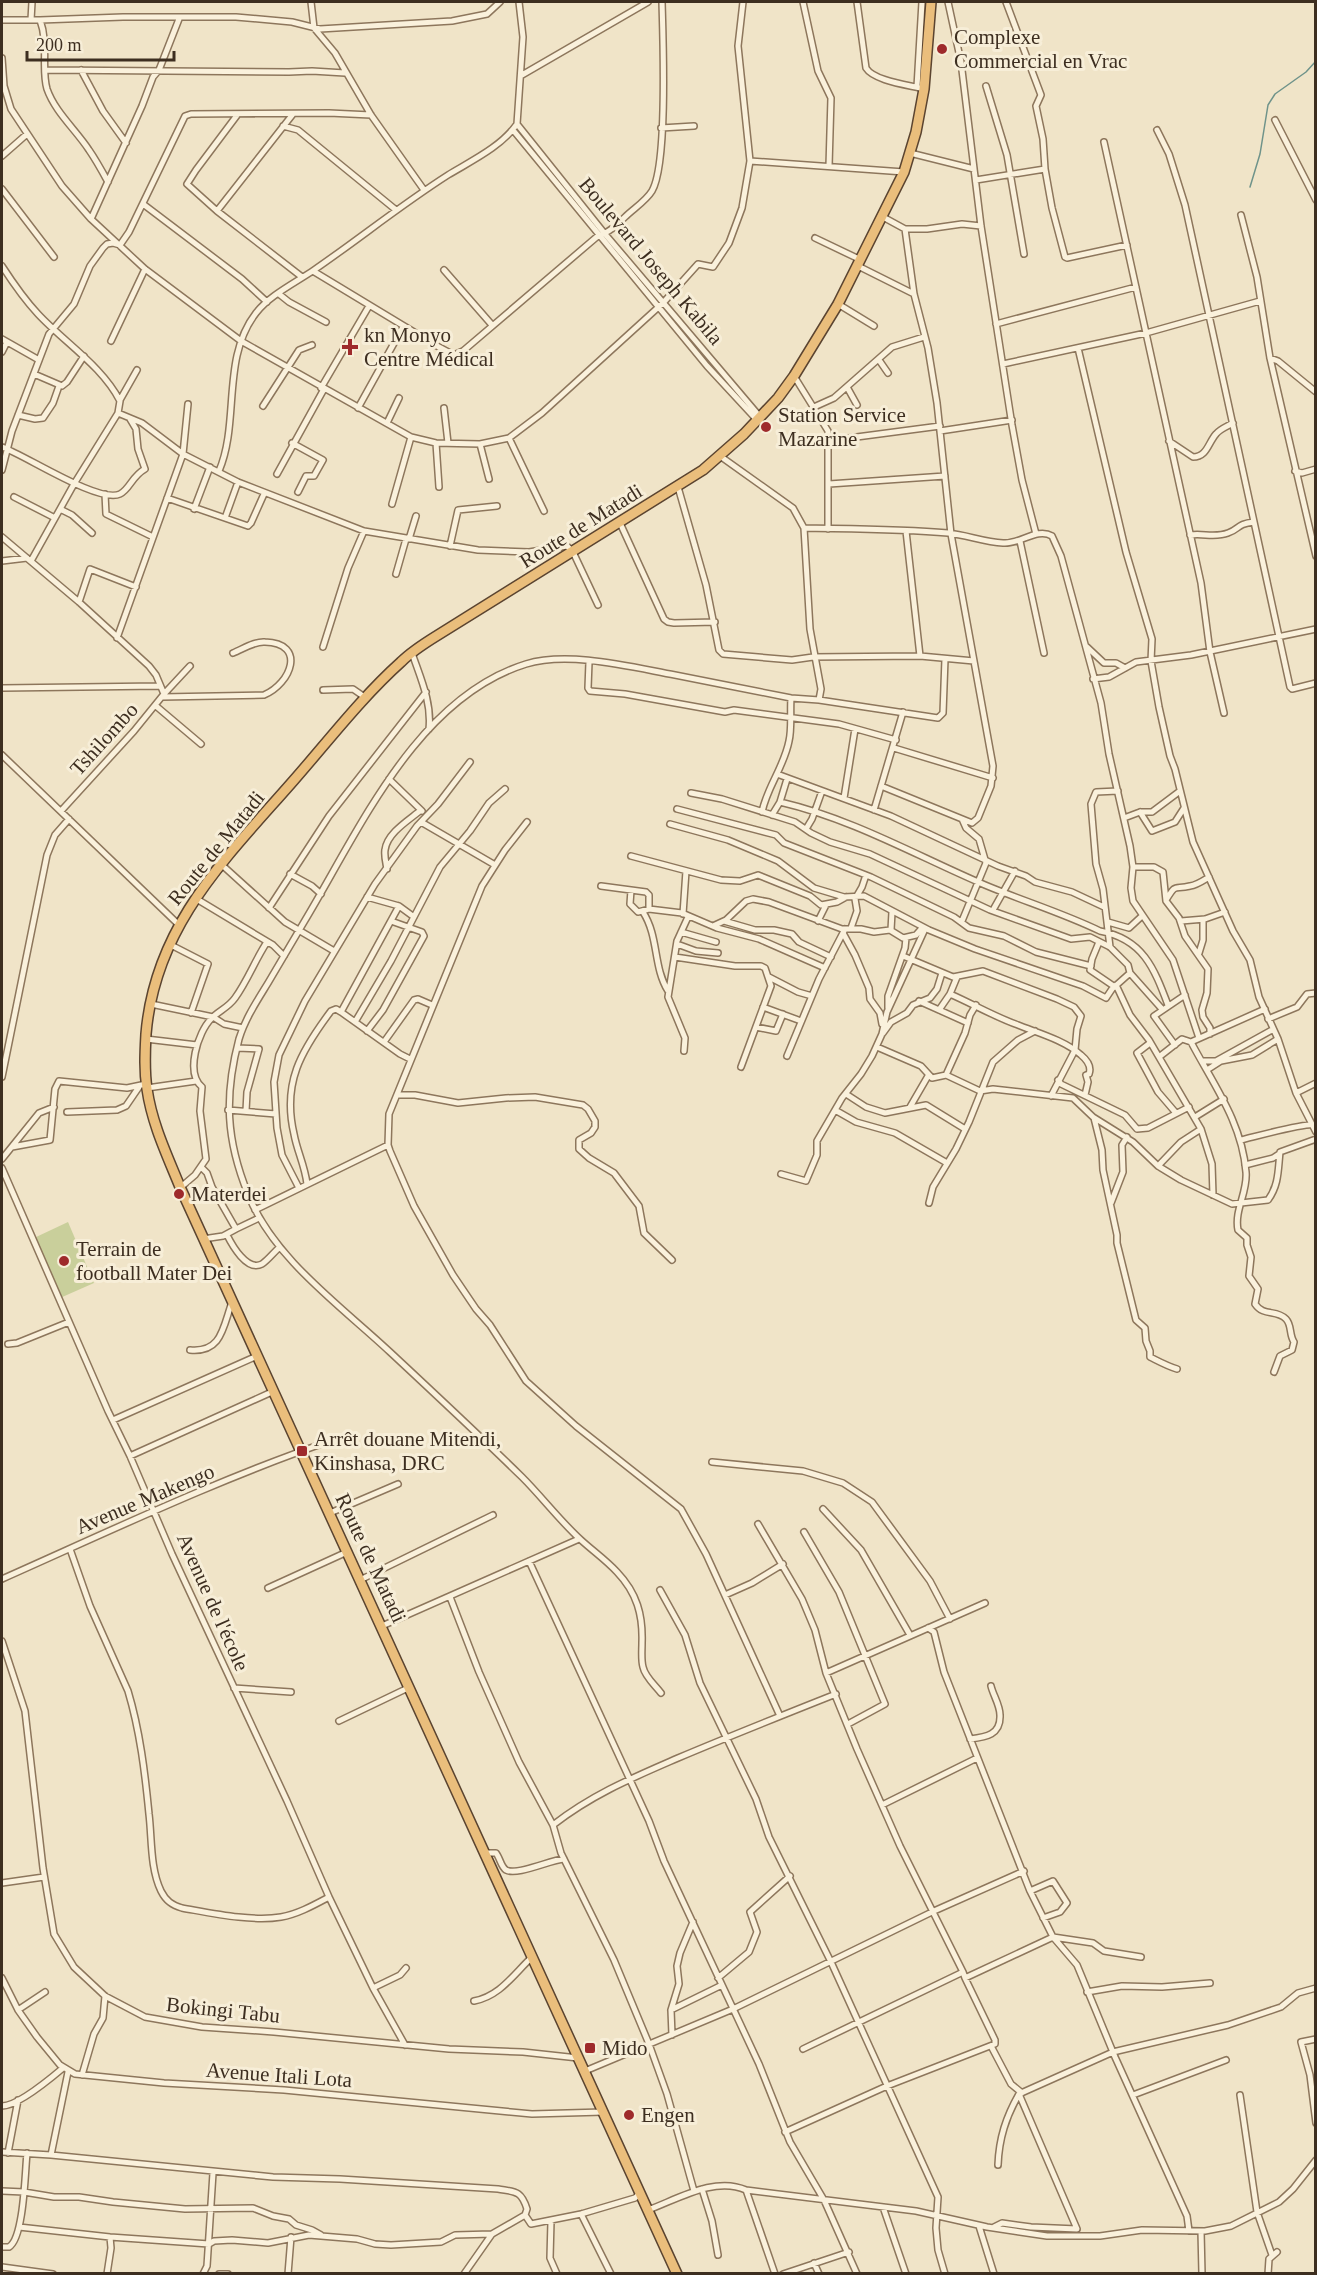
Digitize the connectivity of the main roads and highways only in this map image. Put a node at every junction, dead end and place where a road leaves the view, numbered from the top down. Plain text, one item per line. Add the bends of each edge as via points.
1 (931, 2) edge
2 (677, 2274) edge

1 - 2 highway, Route de Matadi via 904,172 838,304 794,376 759,419 720,456 678,487 412,653 366,698 195,898 169,944 149,1003 144,1086 156,1130

